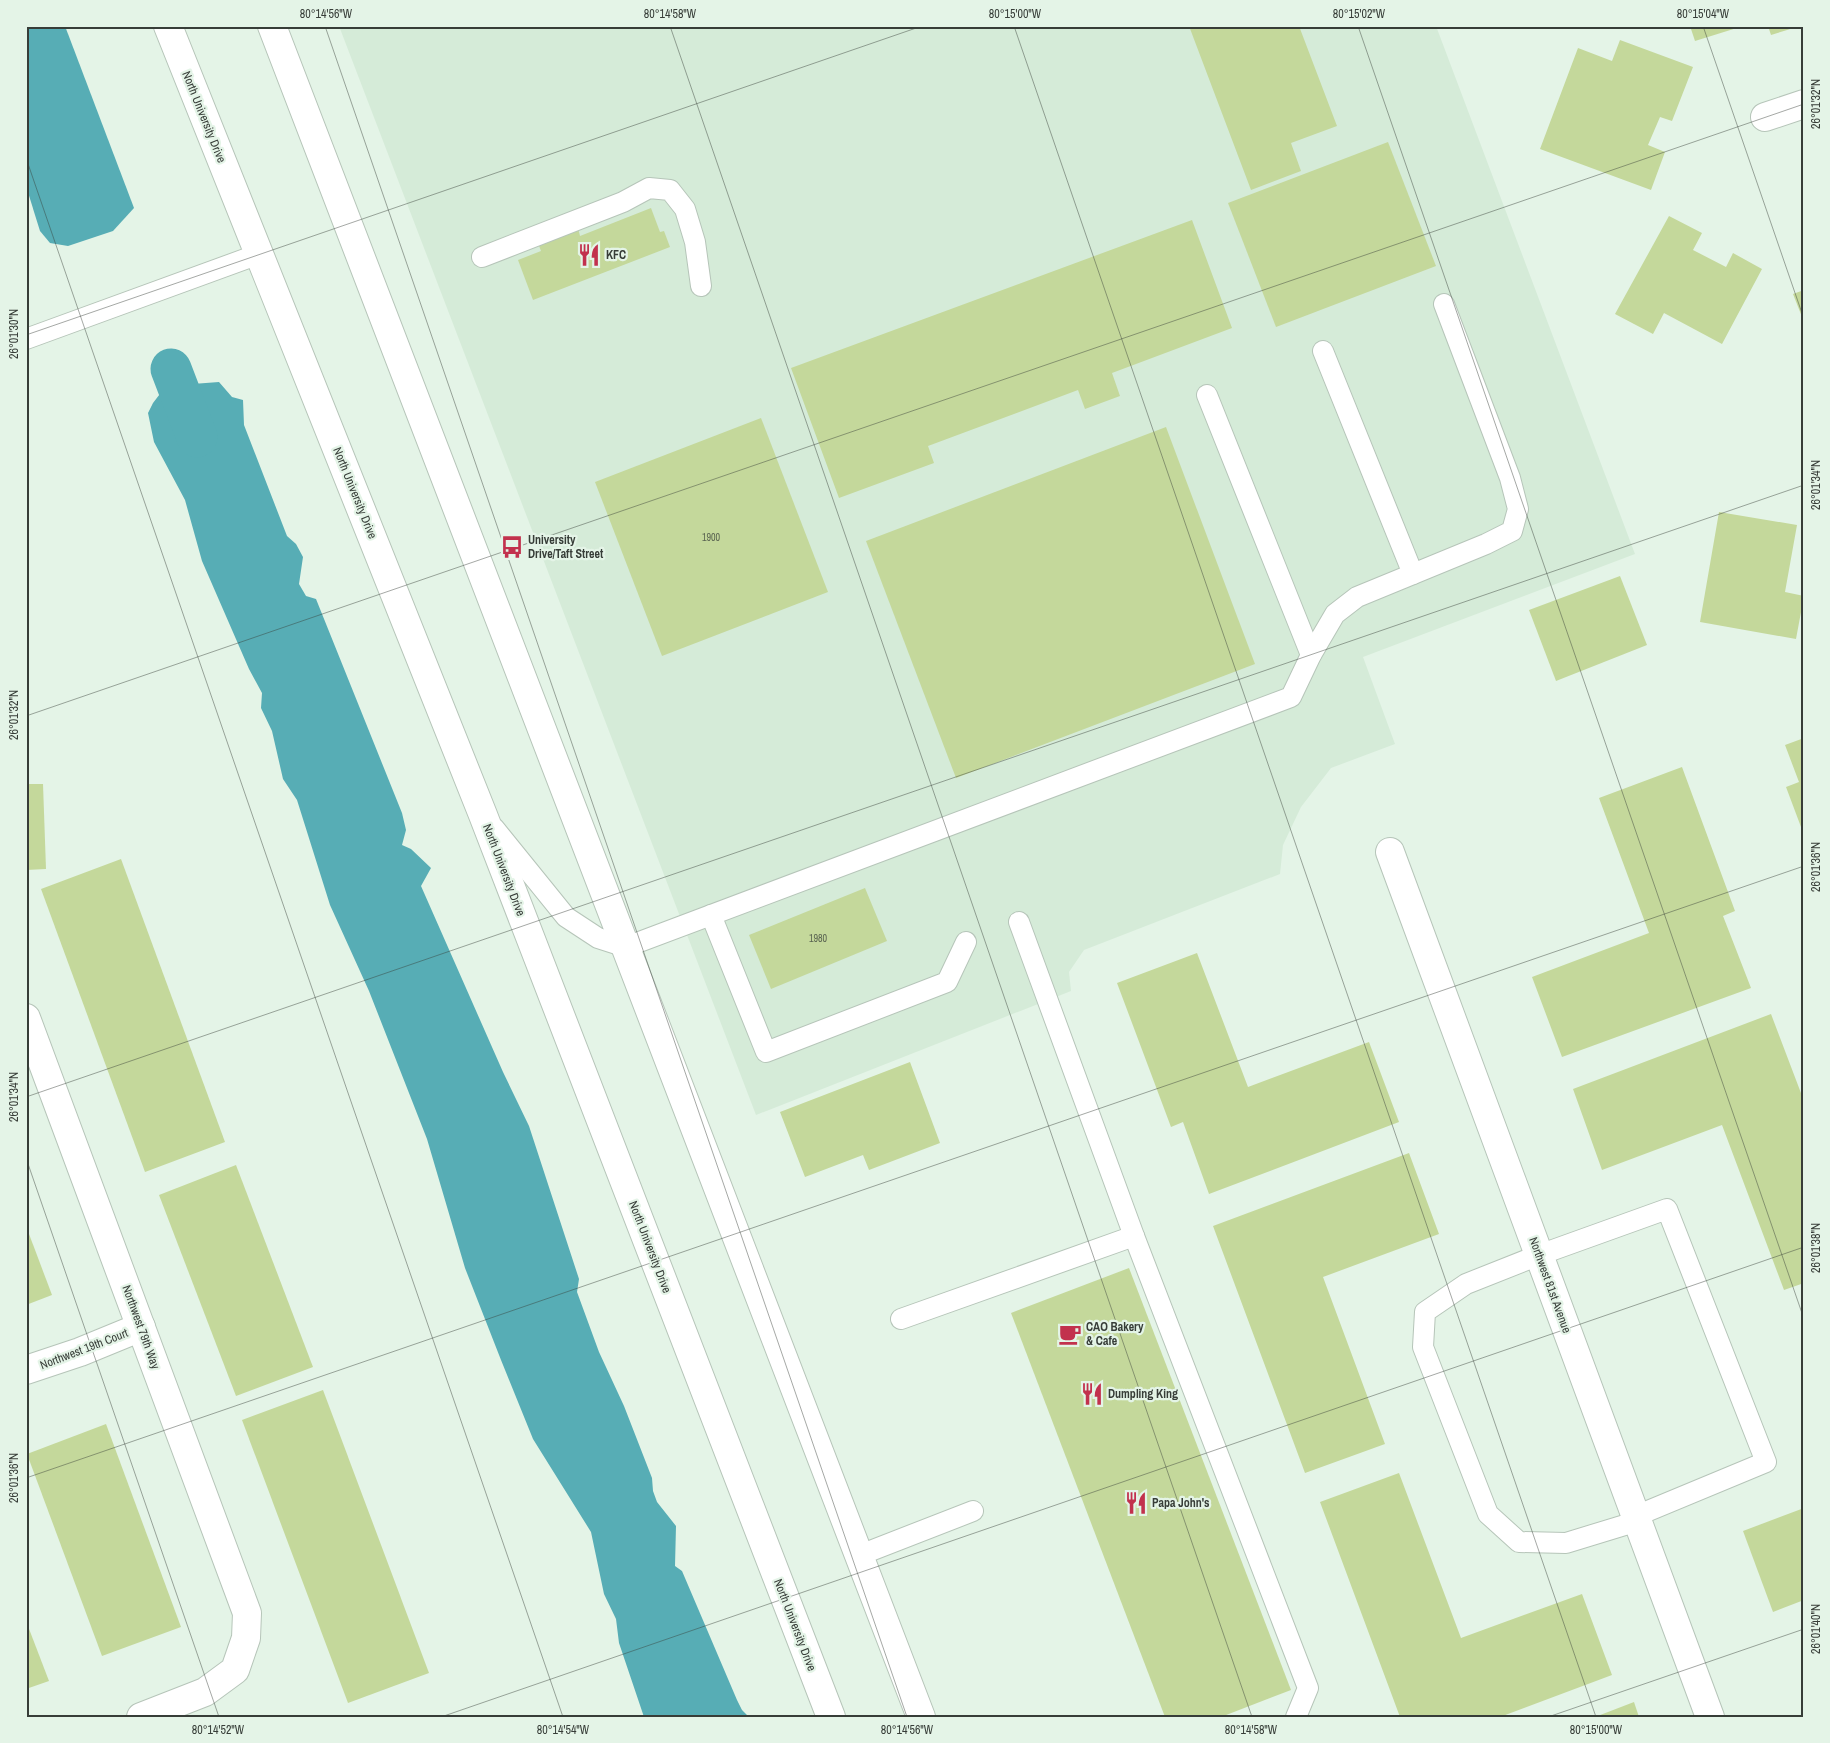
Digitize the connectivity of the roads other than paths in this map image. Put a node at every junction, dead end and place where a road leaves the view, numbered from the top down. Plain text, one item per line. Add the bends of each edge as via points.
1 (168, 26) edge
2 (272, 26) edge
3 (1804, 104) edge
4 (1765, 117) dead end
5 (259, 254) junction
6 (482, 257) dead end
7 (701, 286) dead end
8 (1444, 304) dead end
9 (26, 339) edge
10 (1323, 351) dead end
11 (1207, 395) dead end
12 (1414, 574) junction
13 (1311, 655) junction
14 (483, 815) junction
15 (1390, 852) dead end
16 (711, 916) junction
17 (1019, 922) dead end
18 (966, 942) dead end
19 (626, 948) junction
20 (26, 1018) edge
21 (1134, 1236) junction
22 (1539, 1255) junction
23 (901, 1319) dead end
24 (141, 1326) junction
25 (26, 1370) edge
26 (973, 1511) dead end
27 (1637, 1518) junction
28 (860, 1554) junction
29 (141, 1717) edge
30 (830, 1717) edge
31 (921, 1717) edge
32 (1296, 1717) edge
33 (1710, 1717) edge

1 - 5 main road, North University Drive
2 - 19 main road
3 - 4 main road
5 - 9 lane
5 - 14 main road, North University Drive
6 - 7 lane via 623,202 649,188 670,190 685,209 695,242
8 - 12 lane via 1510,478 1518,509 1512,531
10 - 12 lane
11 - 13 lane
12 - 13 lane via 1357,597 1335,614
13 - 16 lane via 1291,697
14 - 19 lane via 566,917 598,938
14 - 30 main road, North University Drive
15 - 22 main road, Northwest 81st Avenue
16 - 18 lane via 766,1052 947,982
16 - 19 lane
17 - 21 lane
19 - 28 main road
20 - 24 main road, Northwest 79th Way
21 - 23 lane
21 - 32 lane via 1308,1688
22 - 27 main road, Northwest 81st Avenue
22 - 27 lane via 1466,1284 1424,1312 1423,1347 1488,1514 1519,1542 1566,1542
22 - 27 lane via 1668,1209 1766,1462
24 - 25 main road, Northwest 19th Court
24 - 29 main road, Northwest 79th Way via 247,1613 246,1638 235,1670 205,1692
26 - 28 lane
27 - 33 main road, Northwest 81st Avenue
28 - 31 main road

